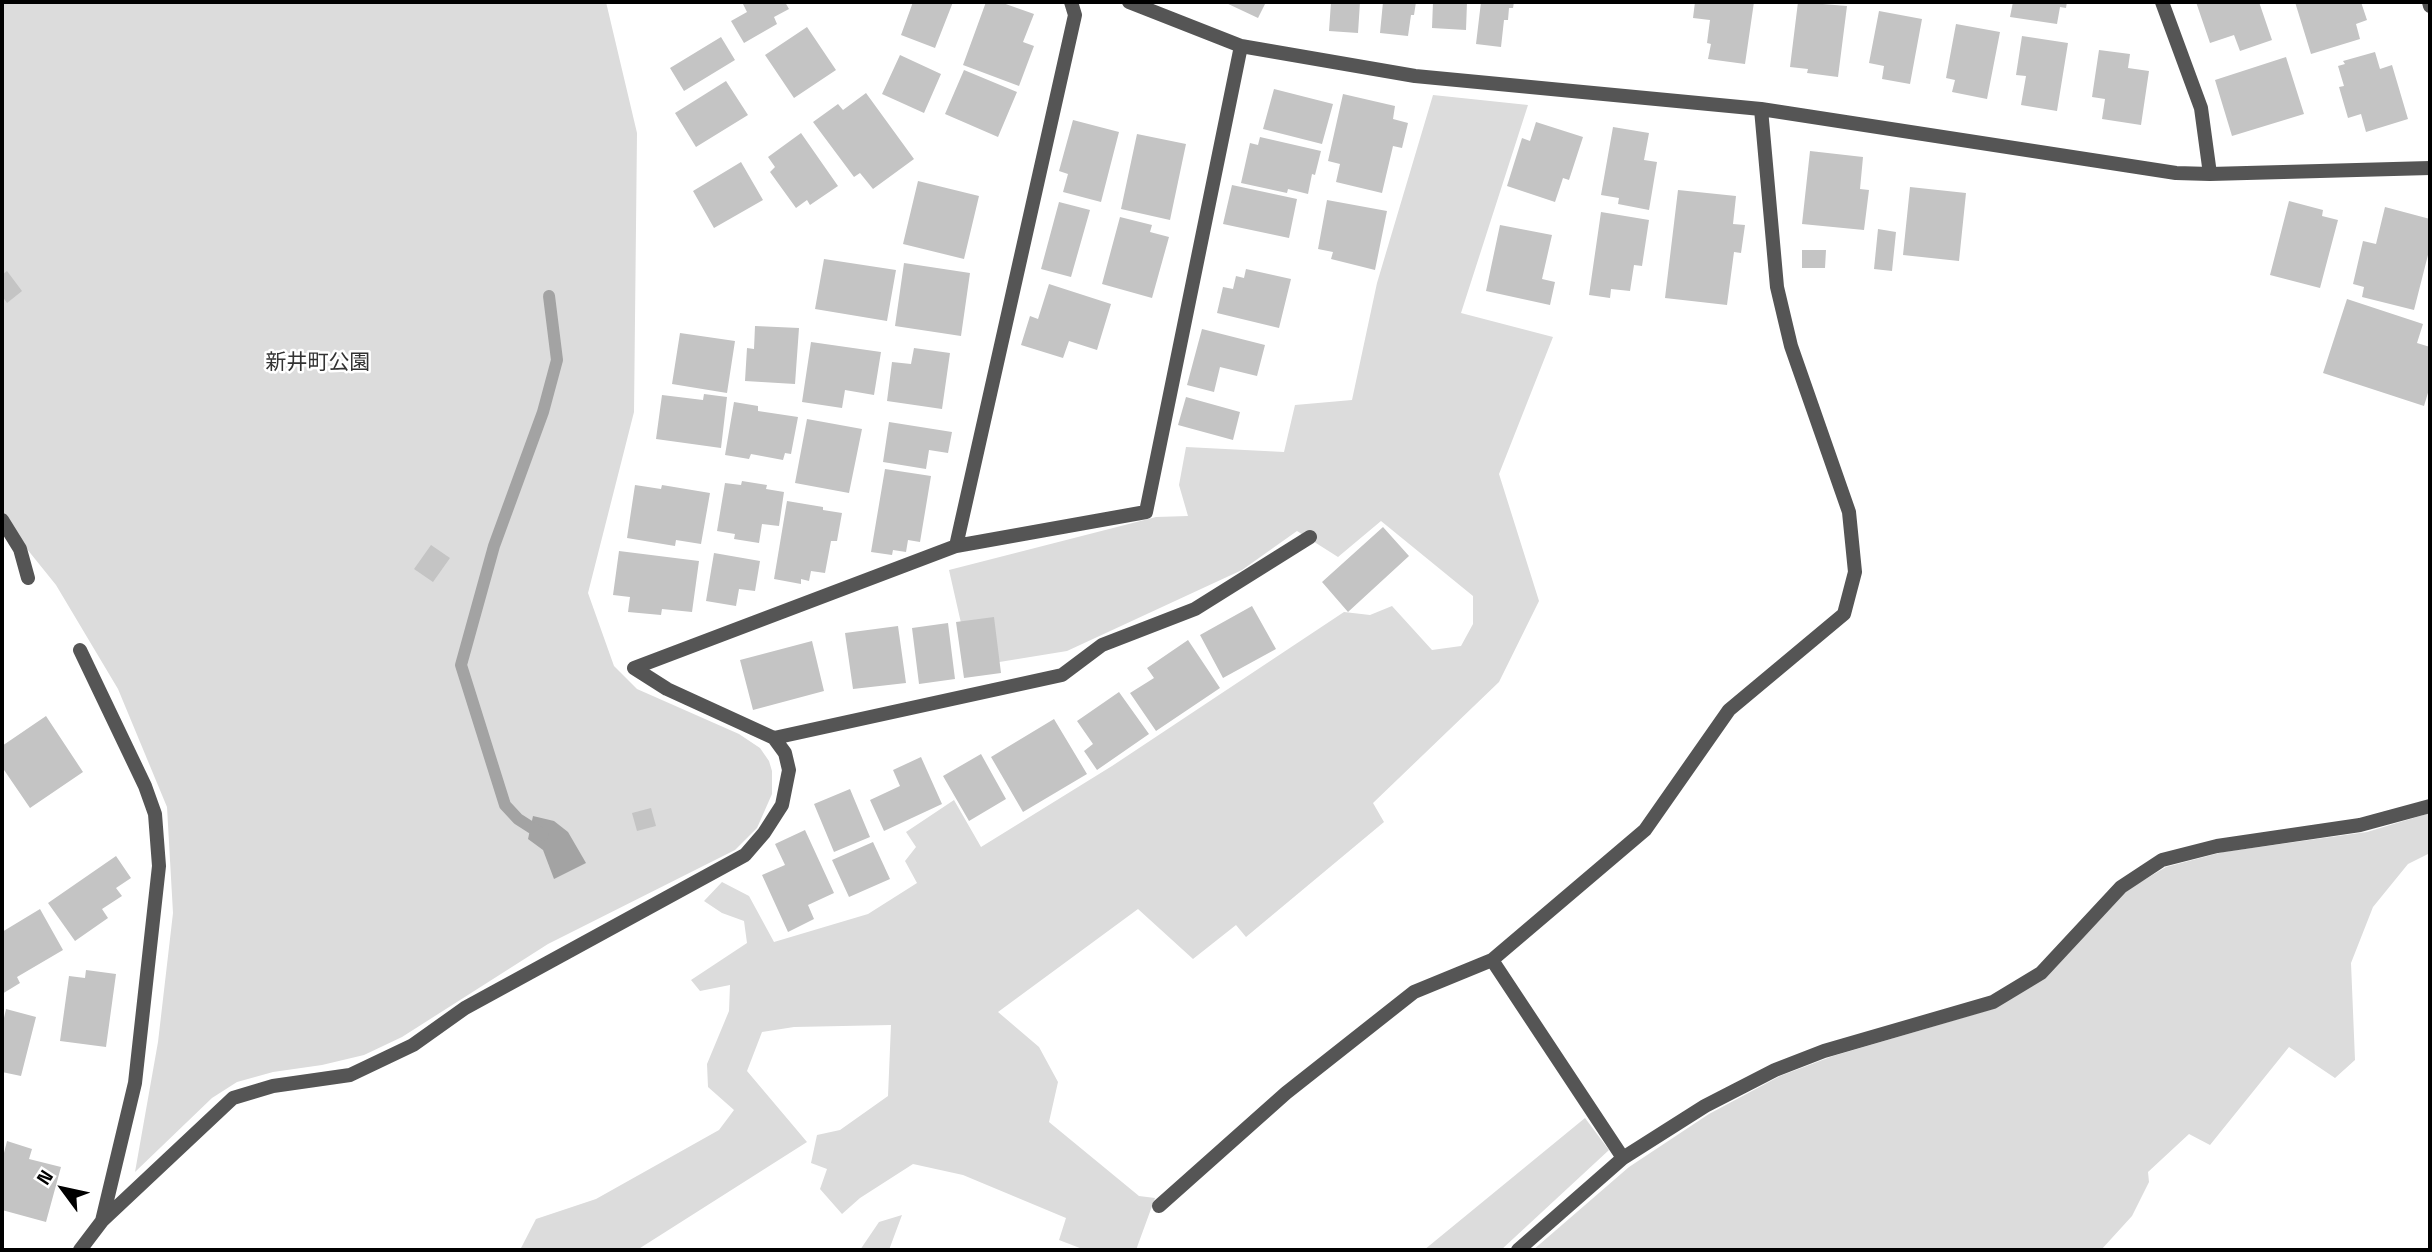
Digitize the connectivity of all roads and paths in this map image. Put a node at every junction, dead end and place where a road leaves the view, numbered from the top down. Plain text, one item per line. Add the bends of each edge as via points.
1 (1071, 2) edge
2 (1129, 2) edge
3 (2162, 2) edge
4 (1241, 46) junction
5 (1761, 109) junction
6 (2430, 168) edge
7 (2210, 174) junction
8 (2, 520) edge
9 (1310, 537) dead end
10 (956, 546) junction
11 (28, 578) dead end
12 (80, 650) dead end
13 (774, 738) junction
14 (2430, 806) edge
15 (1492, 960) junction
16 (1623, 1158) junction
17 (1159, 1206) dead end
18 (102, 1221) junction
19 (80, 1250) edge
20 (1518, 1250) edge

1 - 10 street via 1075,15
2 - 4 street
3 - 7 street via 2201,108
4 - 5 street via 1415,76
4 - 10 street via 1146,513
5 - 7 street
5 - 15 street via 1777,287 1791,346 1849,512 1854,572 1844,614 1730,710 1645,830
6 - 7 street
8 - 11 street via 20,549
9 - 13 street via 1195,609 1102,645 1062,675
10 - 13 street via 634,668 667,689
12 - 18 street via 145,786 155,814 159,866 135,1083
13 - 18 street via 785,753 789,770 782,804 746,855 464,1008 413,1045 350,1075 272,1086 233,1098
14 - 16 street via 2360,825 2217,846 2162,860 2121,887 2041,973 1993,1002 1824,1051 1775,1070 1705,1106
15 - 16 street
15 - 17 street via 1414,992 1286,1093
16 - 20 street
18 - 19 street

